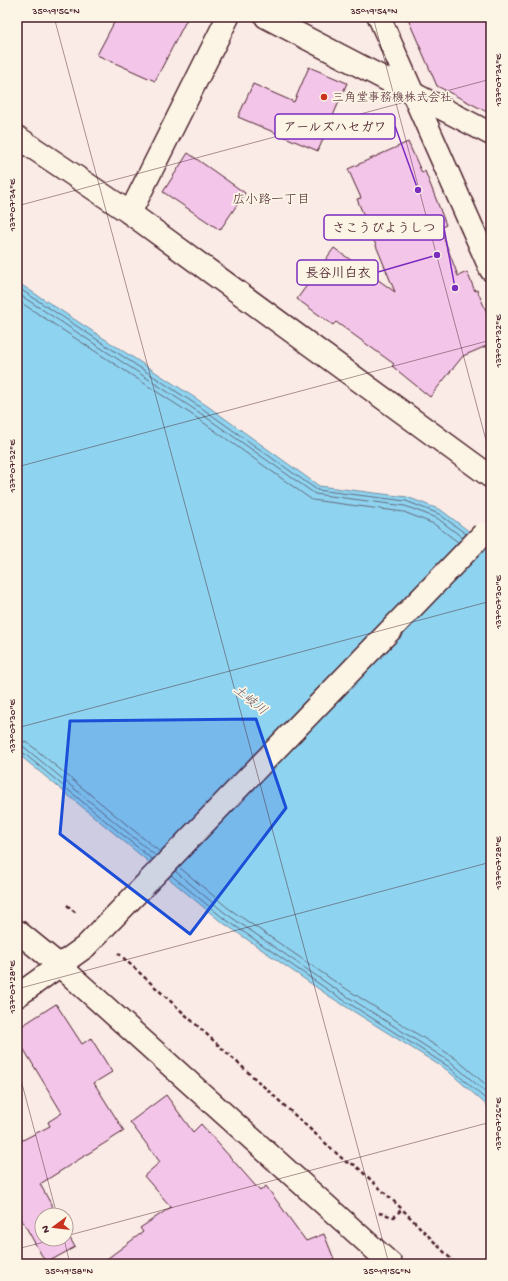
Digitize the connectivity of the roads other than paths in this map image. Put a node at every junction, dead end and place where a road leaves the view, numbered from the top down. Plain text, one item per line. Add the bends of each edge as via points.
1 (228, 17) edge
2 (266, 17) edge
3 (379, 17) edge
4 (413, 92) junction
5 (491, 134) edge
6 (17, 137) edge
7 (130, 213) junction
8 (491, 270) edge
9 (491, 477) edge
10 (487, 531) edge
11 (17, 931) edge
12 (60, 966) junction
13 (17, 996) edge
14 (392, 1264) edge

1 - 7 street
2 - 4 street
3 - 4 street
4 - 5 street
4 - 8 street
6 - 7 street
7 - 9 street
10 - 12 street, bridge via 85,947
11 - 12 street
12 - 13 street
12 - 14 street

